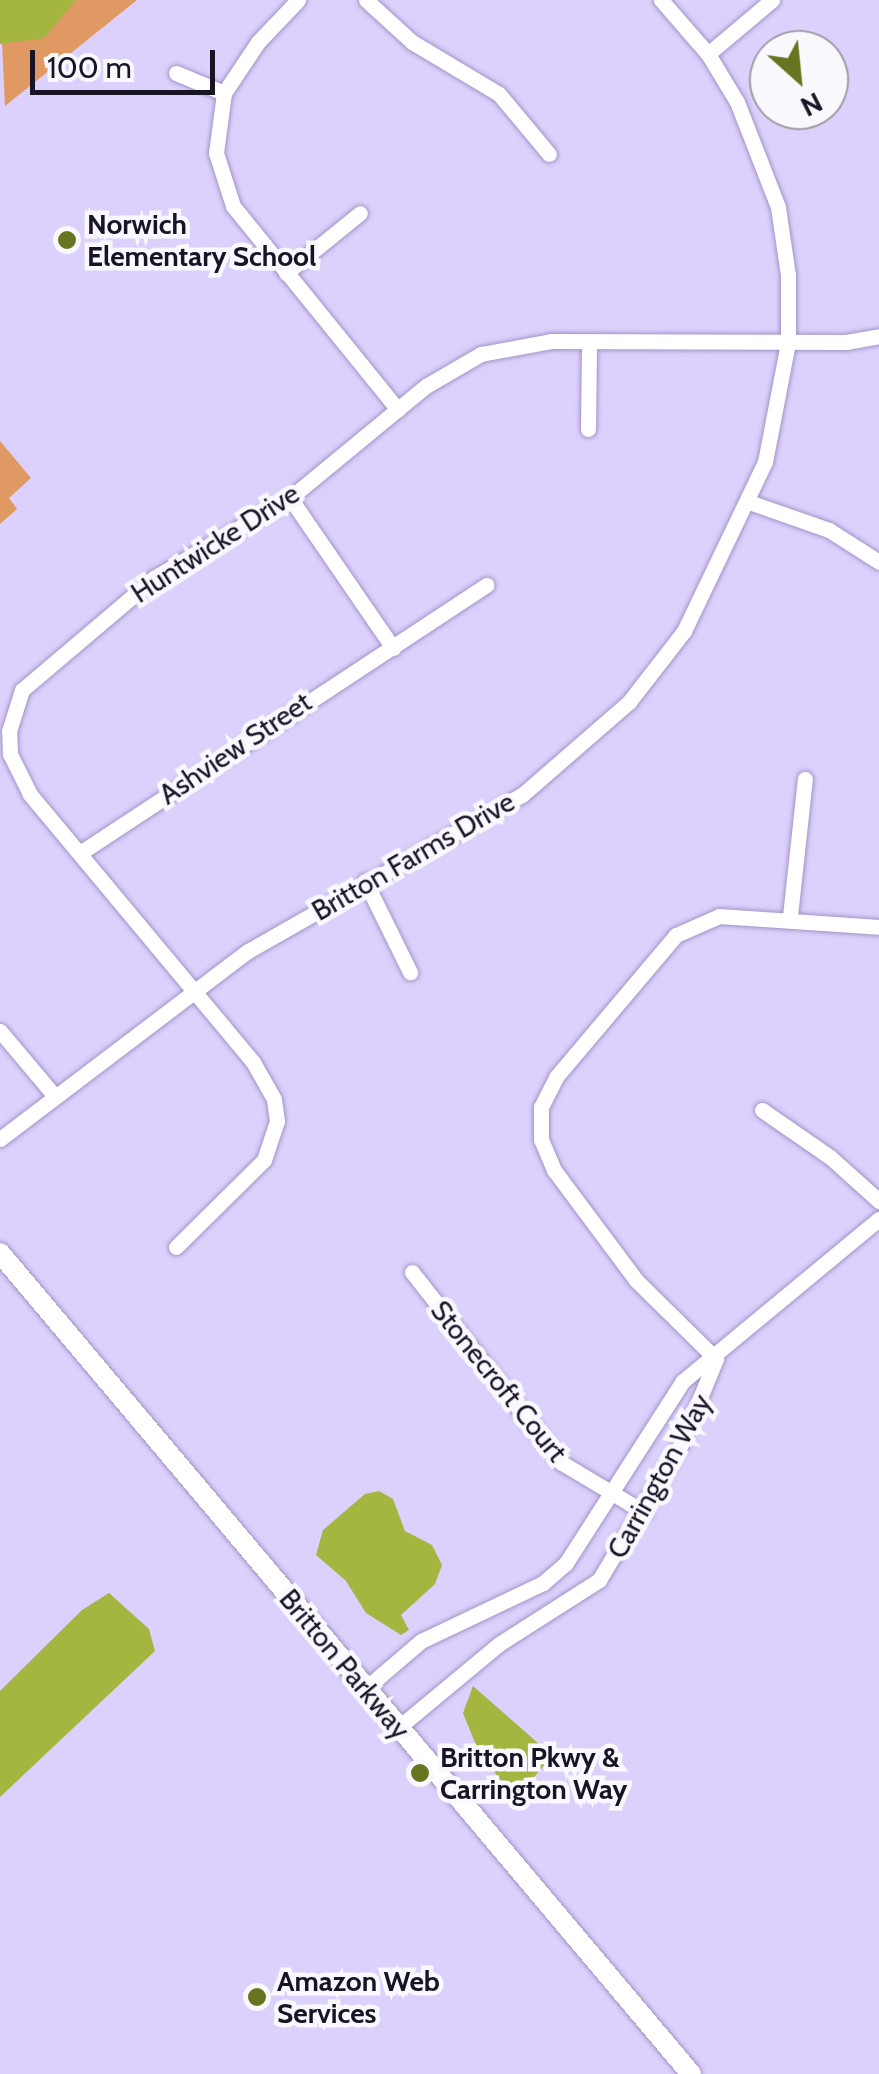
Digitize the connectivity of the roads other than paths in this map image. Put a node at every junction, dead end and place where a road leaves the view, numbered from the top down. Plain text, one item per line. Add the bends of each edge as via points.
1 (298, 0) edge
2 (366, 0) edge
3 (661, 0) edge
4 (772, 0) edge
5 (708, 54) junction
6 (176, 73) dead end
7 (224, 93) junction
8 (549, 154) dead end
9 (360, 214) dead end
10 (286, 274) junction
11 (879, 336) edge
12 (588, 341) junction
13 (788, 342) junction
14 (398, 410) junction
15 (588, 430) dead end
16 (290, 498) junction
17 (749, 502) junction
18 (879, 562) edge
19 (487, 585) dead end
20 (394, 648) junction
21 (805, 779) dead end
22 (80, 853) junction
23 (366, 881) junction
24 (790, 916) junction
25 (879, 927) edge
26 (410, 972) dead end
27 (192, 988) junction
28 (0, 1031) edge
29 (53, 1094) junction
30 (762, 1110) dead end
31 (0, 1139) edge
32 (879, 1201) edge
33 (879, 1219) edge
34 (176, 1247) dead end
35 (0, 1253) edge
36 (412, 1272) dead end
37 (716, 1360) junction
38 (613, 1495) junction
39 (644, 1512) junction
40 (366, 1688) junction
41 (399, 1728) junction
42 (691, 2074) edge

1 - 7 street via 258,42
2 - 8 street via 412,42 499,94
3 - 5 street, Britton Farms Drive
4 - 5 street
5 - 13 street, Britton Farms Drive via 737,102 778,207
6 - 7 street
7 - 10 street via 216,154 233,206
9 - 10 street
10 - 14 street
11 - 13 street, Huntwicke Drive
12 - 13 street, Huntwicke Drive
12 - 14 street, Huntwicke Drive via 516,343 480,354
12 - 15 street
13 - 17 street, Britton Farms Drive via 776,417
14 - 16 street, Huntwicke Drive
16 - 20 street
16 - 22 street, Huntwicke Drive via 154,578 22,690 8,731 10,754 30,794
17 - 18 street via 829,530
17 - 23 street, Britton Farms Drive via 684,631 601,730 522,794
19 - 20 street, Ashview Street
20 - 22 street, Ashview Street via 324,687
21 - 24 street
22 - 27 street, Huntwicke Drive
23 - 26 street
23 - 27 street, Britton Farms Drive
24 - 25 street
24 - 37 street via 719,916 676,934 556,1077 541,1107 541,1140 554,1170 636,1280
27 - 29 street, Britton Farms Drive
27 - 34 street, Huntwicke Drive via 267,1082 277,1121 264,1160
28 - 29 street
29 - 31 street, Britton Farms Drive
30 - 32 street
33 - 37 street, Carrington Way
35 - 40 main road, Britton Parkway
36 - 38 street, Stonecroft Court via 536,1436 562,1463
37 - 38 street, Carrington Way via 683,1381 659,1412
37 - 39 street, Carrington Way
38 - 39 street, Stonecroft Court
38 - 40 street, Carrington Way via 586,1540 543,1583 421,1641
39 - 41 street, Carrington Way via 599,1580 498,1644
40 - 41 main road, Britton Parkway
41 - 42 main road, Britton Parkway

